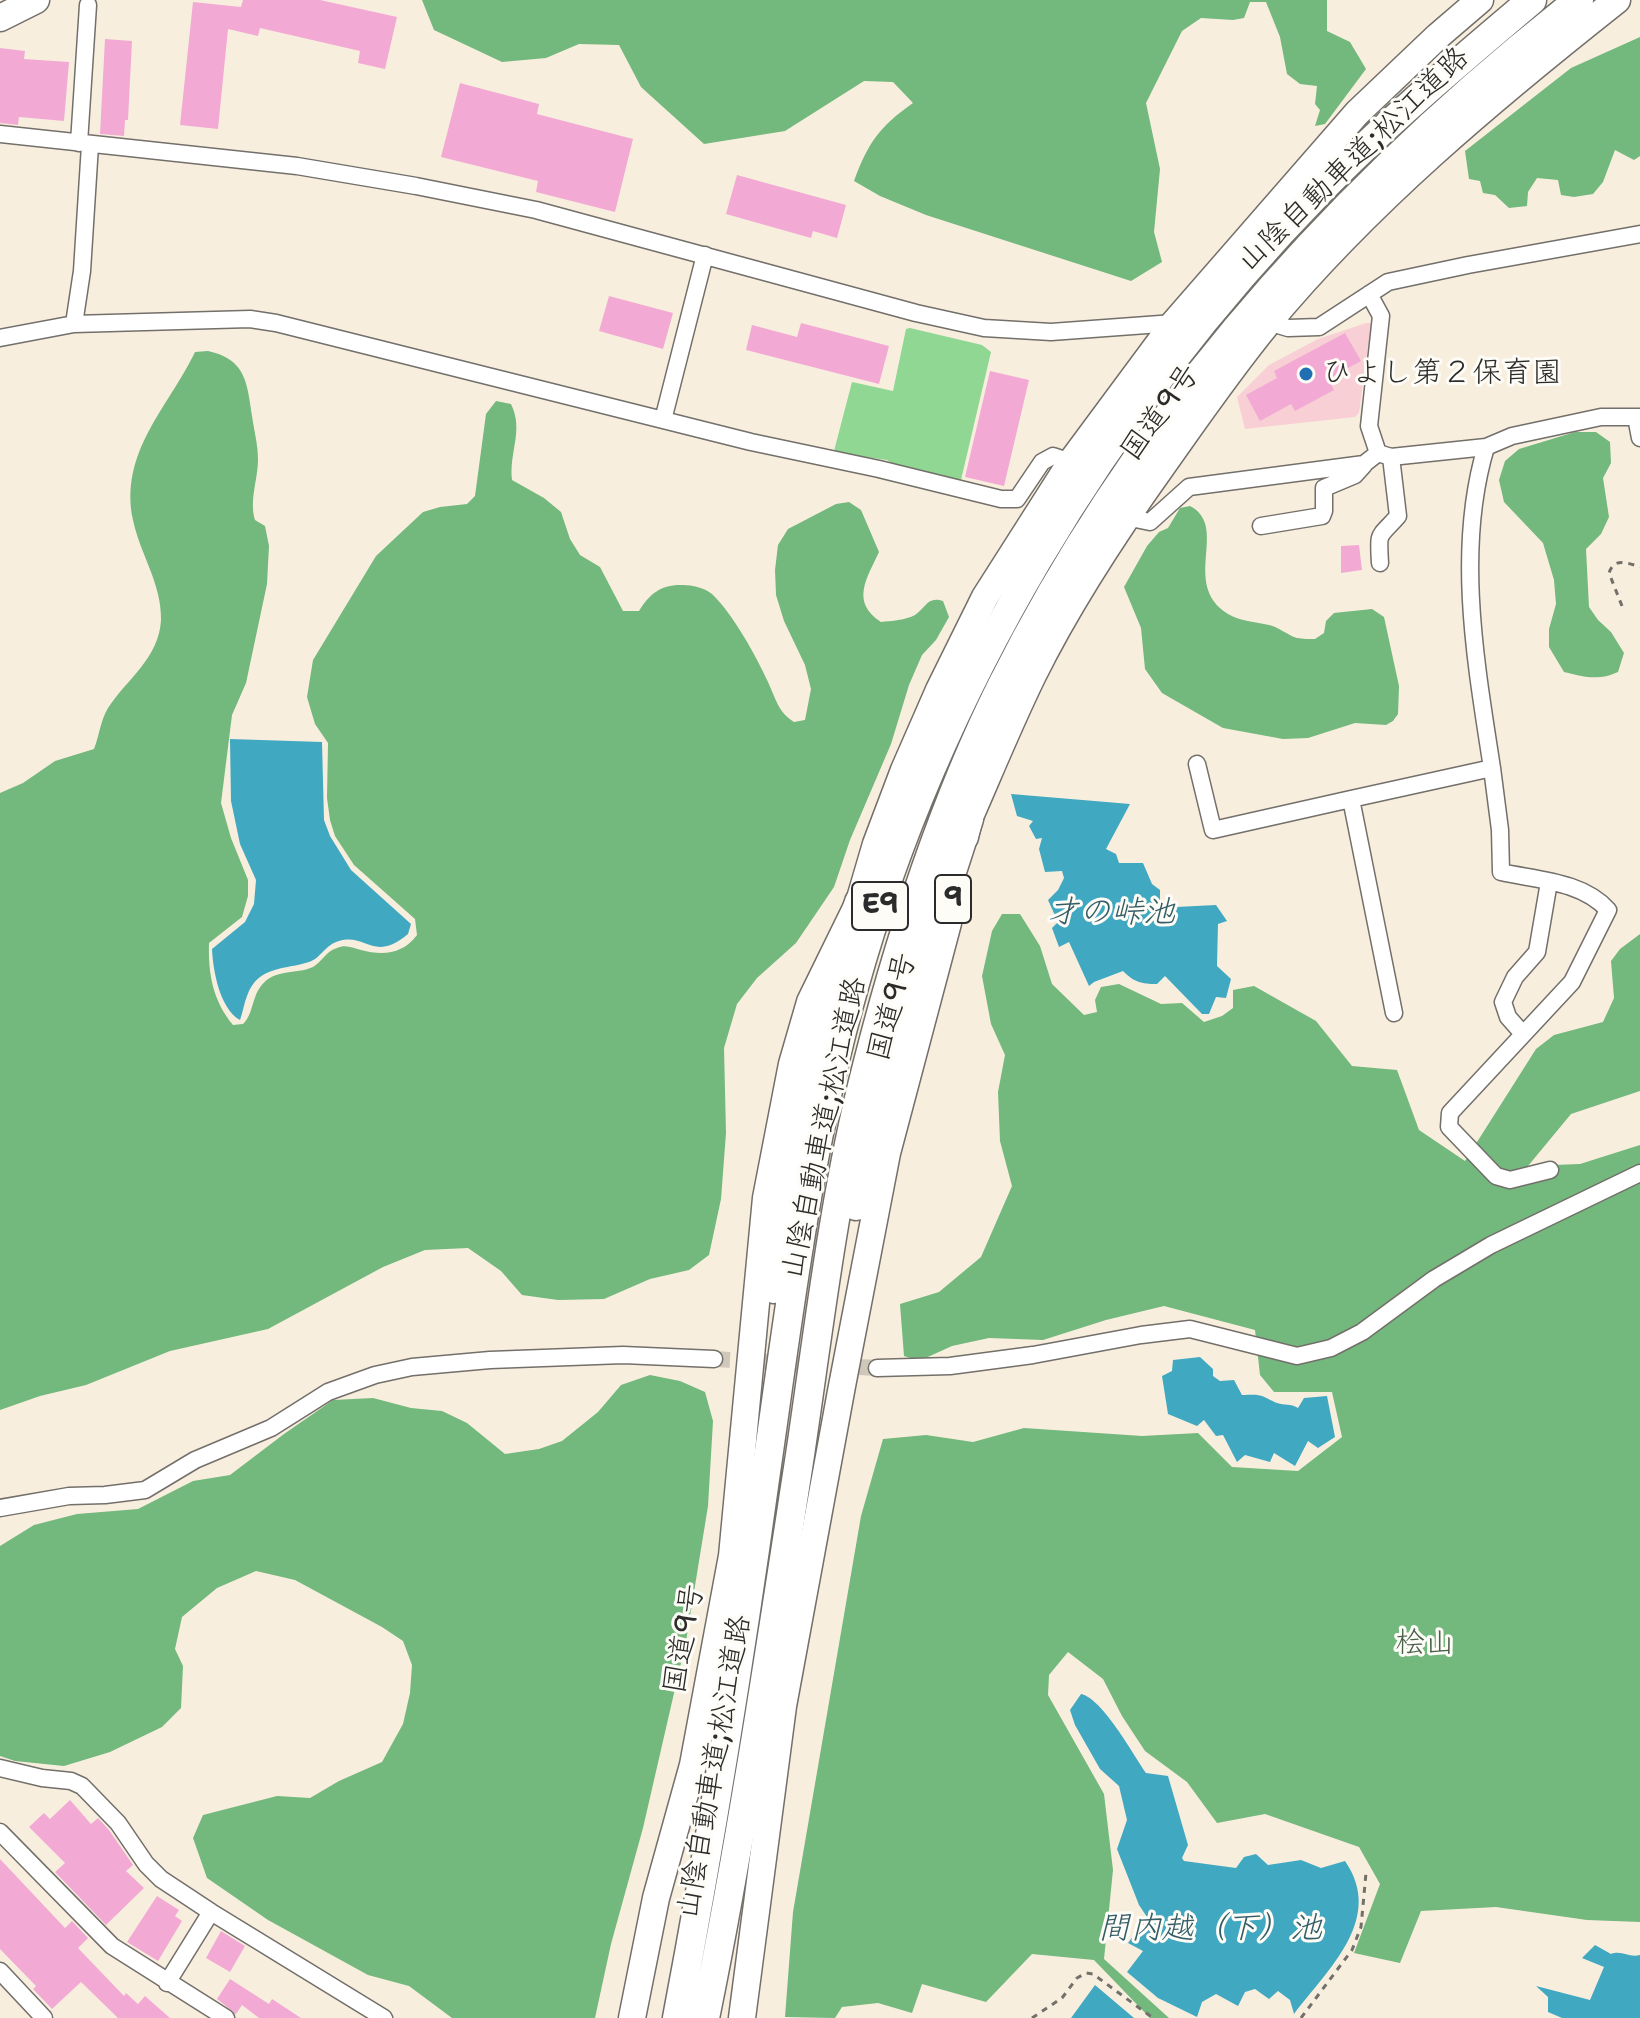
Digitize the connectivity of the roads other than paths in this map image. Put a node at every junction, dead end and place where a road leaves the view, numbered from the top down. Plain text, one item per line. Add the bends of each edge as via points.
1 (1480, 0) edge
2 (1532, 0) edge
3 (1579, 0) edge
4 (1617, 0) edge
5 (33, 1) edge
6 (88, 5) dead end
7 (0, 18) edge
8 (0, 134) edge
9 (84, 144) junction
10 (1640, 234) edge
11 (705, 255) junction
12 (1369, 294) junction
13 (1268, 322) junction
14 (1174, 323) junction
15 (74, 324) junction
16 (0, 338) edge
17 (1638, 417) edge
18 (663, 420) junction
19 (1640, 438) edge
20 (1486, 447) junction
21 (1385, 455) junction
22 (1071, 462) junction
23 (1364, 464) junction
24 (1126, 517) junction
25 (1261, 526) dead end
26 (1380, 563) dead end
27 (1197, 764) dead end
28 (1492, 768) junction
29 (1351, 799) junction
30 (969, 819) junction
31 (1549, 882) junction
32 (859, 902) junction
33 (1394, 1013) dead end
34 (1523, 1034) junction
35 (1550, 1170) dead end
36 (1640, 1173) edge
37 (714, 1359) tunnel mouth
38 (877, 1368) tunnel mouth
39 (0, 1508) edge
40 (745, 1621) junction
41 (774, 1623) junction
42 (0, 1768) edge
43 (0, 1832) edge
44 (699, 1901) junction
45 (727, 1907) junction
46 (211, 1912) junction
47 (4, 1982) edge
48 (167, 1983) junction
49 (44, 2018) edge
50 (226, 2018) edge
51 (384, 2018) edge
52 (632, 2018) edge
53 (670, 2018) edge
54 (677, 2018) edge
55 (705, 2018) edge
56 (713, 2018) edge
57 (742, 2018) edge

1 - 14 highway, 国道9号 via 1357,113
2 - 40 highway, 山陰自動車道;松江道路 / E9 via 1322,188 1192,334 1078,495 973,680 888,882 854,984 826,1094
3 - 41 highway, 山陰自動車道;松江道路 / E9 via 1483,80 1276,279 1156,430 1102,510 1000,688 919,890 859,1099 836,1214
4 - 13 highway, 国道9号 / 9 via 1476,115 1389,195
5 - 7 highway
6 - 9 street
8 - 9 street
9 - 11 street via 297,166 416,186 536,210
9 - 15 street via 82,271
10 - 12 street via 1388,282
11 - 14 street via 984,328 1051,332
11 - 18 street
12 - 13 street via 1319,327 1288,328
12 - 21 street via 1381,316 1369,426
13 - 24 highway, 国道9号 / 9
14 - 22 highway, 国道9号
15 - 16 street
15 - 18 street via 250,319 276,323
17 - 19 street
17 - 20 street via 1601,417 1512,436
18 - 22 street via 1001,499 1017,499 1042,462 1053,456
20 - 21 street
20 - 28 street via 1472,535 1471,606
21 - 23 street
21 - 26 street via 1398,516 1378,537
22 - 32 highway, 国道9号 via 985,597 939,690 893,799
23 - 24 street via 1189,487 1150,522
23 - 25 street via 1355,475 1324,488 1322,516
24 - 30 highway, 国道9号 / 9 via 1034,674
27 - 29 street via 1213,830
28 - 29 street
28 - 31 street via 1501,872
29 - 33 street
30 - 41 highway via 910,1000 850,1230
30 - 57 highway, 国道9号 / 9 via 947,927 887,1153 842,1386 783,1706
31 - 34 street via 1537,952 1515,977 1503,1002
31 - 34 street via 1571,885 1608,910 1572,982
32 - 40 highway via 823,1019 786,1184
32 - 52 highway, 国道9号 via 810,1002 792,1064 766,1198 732,1556 693,1765 656,1898
34 - 35 street via 1450,1113 1449,1127 1496,1176 1510,1180
36 - 38 street via 1491,1245 1331,1348 1297,1356 1190,1329 950,1366
37 - 39 street via 623,1355 412,1367 328,1392 271,1428 195,1460 145,1490
40 - 44 highway, 山陰自動車道;松江道路 / E9
41 - 45 highway, 山陰自動車道;松江道路 / E9
42 - 46 street via 82,1786 161,1879
43 - 48 street via 112,1946
44 - 53 highway
44 - 54 highway, 山陰自動車道;松江道路 / E9
45 - 55 highway, 山陰自動車道;松江道路 / E9
45 - 56 highway
46 - 48 street
46 - 51 street
47 - 49 street
48 - 50 street

